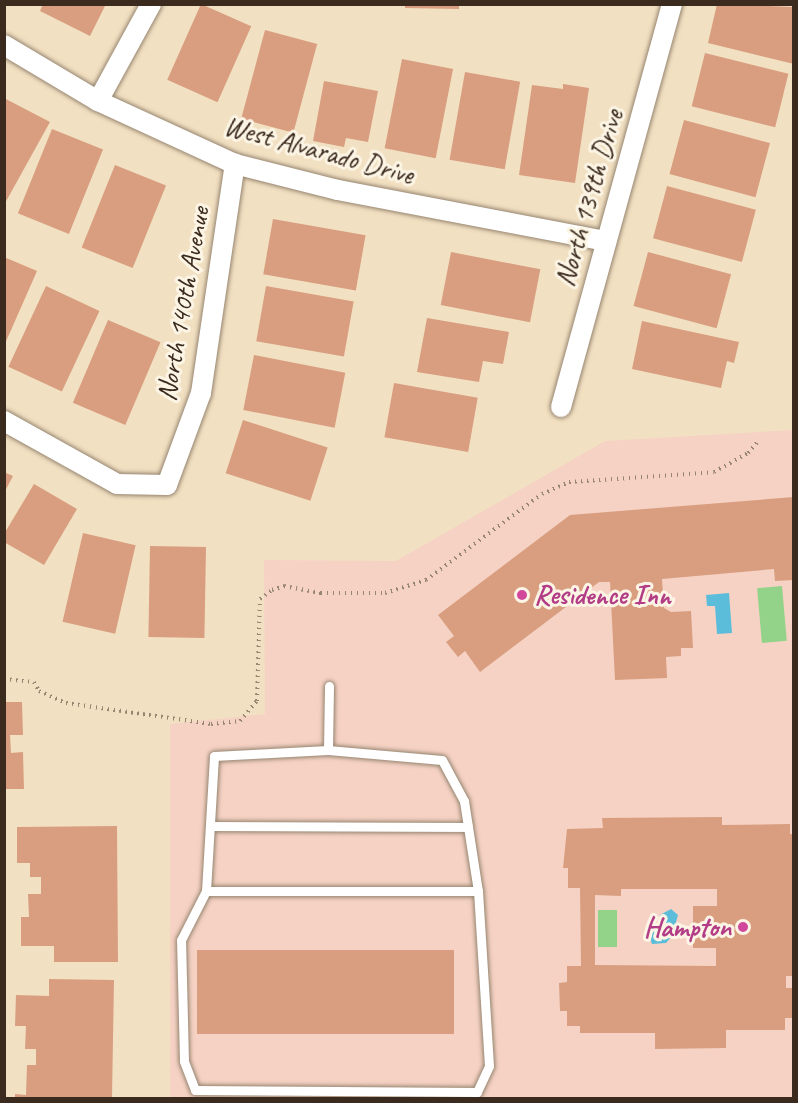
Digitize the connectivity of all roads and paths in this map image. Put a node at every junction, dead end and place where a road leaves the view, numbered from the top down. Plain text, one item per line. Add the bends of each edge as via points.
1 (151, 4) edge
2 (672, 4) edge
3 (4, 45) edge
4 (98, 101) junction
5 (235, 164) junction
6 (606, 241) junction
7 (561, 407) dead end
8 (4, 421) edge
9 (760, 439) dead end
10 (4, 679) edge
11 (329, 686) dead end
12 (328, 750) junction
13 (212, 826) junction
14 (468, 827) junction
15 (206, 891) junction
16 (478, 891) junction
17 (194, 1094) edge
18 (477, 1095) edge

1 - 4 street
2 - 6 street, North 139th Drive
3 - 4 street, West Alvarado Drive
4 - 5 street, West Alvarado Drive
5 - 6 street, West Alvarado Drive via 338,190
5 - 8 street, North 140th Avenue via 201,393 167,485 117,484
6 - 7 street, North 139th Drive
9 - 10 path via 747,453 714,472 569,482 542,494 426,580 395,590 321,593 284,586 272,590 260,599 257,701 240,721 211,724 66,703 39,691 34,682
11 - 12 lane
12 - 13 lane via 214,756
12 - 14 lane via 442,760 464,801
13 - 14 lane
13 - 15 lane
14 - 16 lane
15 - 16 lane
15 - 17 lane via 181,940 184,1061
16 - 18 lane via 489,1066
17 - 18 lane

